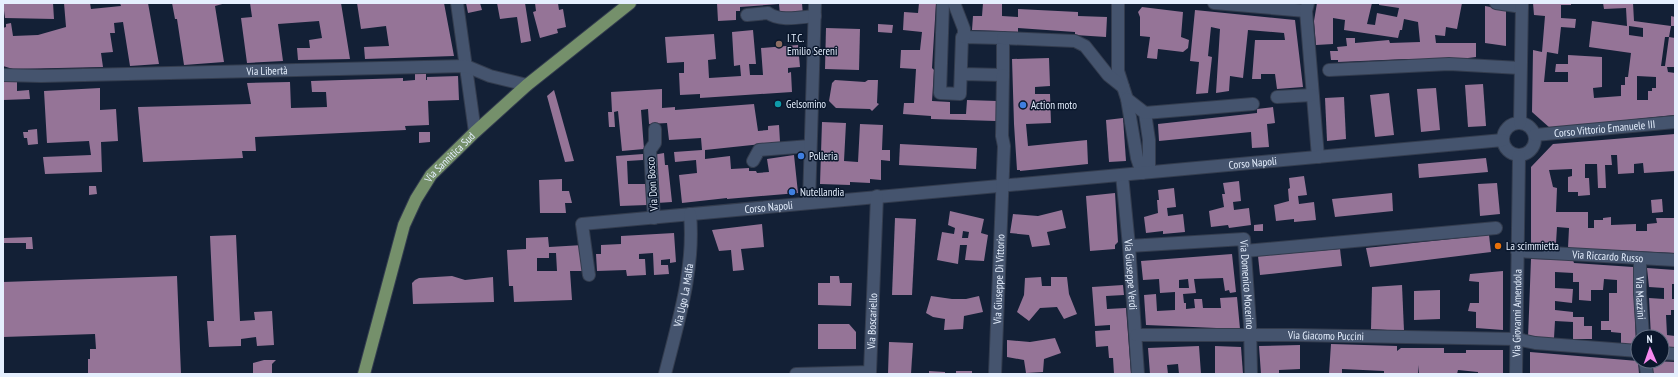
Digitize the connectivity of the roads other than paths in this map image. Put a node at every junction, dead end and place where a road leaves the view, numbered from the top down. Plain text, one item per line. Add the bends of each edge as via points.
1 (457, 3) edge
2 (630, 3) edge
3 (816, 3) edge
4 (943, 3) edge
5 (954, 3) edge
6 (1118, 3) edge
7 (1214, 3) edge
8 (1496, 3) edge
9 (1522, 5) edge
10 (1307, 7) edge
11 (747, 15) dead end
12 (815, 16) junction
13 (964, 37) junction
14 (1003, 38) junction
15 (466, 66) junction
16 (1520, 68) junction
17 (1329, 70) dead end
18 (962, 74) junction
19 (3, 75) edge
20 (1003, 75) junction
21 (527, 85) junction
22 (1123, 87) junction
23 (1312, 95) junction
24 (1277, 97) dead end
25 (1127, 99) junction
26 (1253, 104) dead end
27 (1146, 113) junction
28 (1675, 122) edge
29 (1520, 123) junction
30 (655, 129) dead end
31 (475, 132) junction
32 (1535, 135) junction
33 (1502, 140) junction
34 (810, 146) junction
35 (1318, 156) junction
36 (1519, 156) junction
37 (753, 161) dead end
38 (1145, 173) junction
39 (1122, 175) junction
40 (1003, 185) junction
41 (877, 196) junction
42 (809, 203) junction
43 (690, 214) junction
44 (654, 218) junction
45 (1496, 228) dead end
46 (1129, 246) junction
47 (1245, 251) junction
48 (1517, 252) junction
49 (1640, 258) junction
50 (1675, 260) edge
51 (589, 275) dead end
52 (1642, 329) edge
53 (1136, 335) junction
54 (1249, 335) junction
55 (1517, 339) junction
56 (1630, 350) edge
57 (364, 374) edge
58 (665, 374) edge
59 (796, 374) edge
60 (995, 374) edge
61 (1138, 374) edge
62 (1251, 374) edge
63 (1516, 374) edge

1 - 15 street
2 - 21 main road, Via Sannitica Sud
3 - 12 street
4 - 18 street via 940,93 960,94
5 - 13 street via 964,29
6 - 22 street via 1118,71
7 - 10 street
8 - 9 street
9 - 16 street
10 - 23 street
11 - 12 street via 768,13 774,18
12 - 34 street
13 - 14 street
13 - 18 street
14 - 20 street
14 - 22 street via 1075,41 1085,46 1108,75
15 - 19 street, Via Libertà
15 - 21 street, Via Libertà via 490,76
15 - 31 street
16 - 17 street via 1449,64
16 - 29 street
18 - 20 street
20 - 40 street
21 - 31 main road, Via Sannitica Sud
22 - 25 street
23 - 24 street
23 - 35 street
25 - 27 street
25 - 38 street via 1137,158
26 - 27 street
27 - 38 street via 1149,140
28 - 32 street, Corso Vittorio Emanuele III
29 - 32 street via 1529,126
29 - 33 street via 1509,126
30 - 44 street, Via Don Bosco via 655,143 650,150
31 - 57 main road, Via Sannitica Sud via 431,175 404,225
32 - 36 street via 1532,150
33 - 35 street, Corso Napoli
33 - 36 street via 1509,153
34 - 37 street via 759,150
34 - 42 street
35 - 38 street, Corso Napoli
36 - 48 street, Via Giovanni Amendola
38 - 39 street, Corso Napoli
39 - 40 street, Corso Napoli
39 - 46 street, Via Giuseppe Verdi
40 - 41 street, Corso Napoli
40 - 60 street, Via Giuseppe Di Vittorio
41 - 42 street, Corso Napoli
41 - 59 street, Via Boscariello via 870,372
42 - 43 street, Corso Napoli
43 - 44 street, Corso Napoli
43 - 58 street, Via Ugo La Malfa via 691,256 688,276
44 - 51 street, Corso Napoli via 582,224
45 - 47 street
46 - 47 street, Via Domenico Mocerino via 1244,239
46 - 53 street, Via Giuseppe Verdi
47 - 54 street, Via Domenico Mocerino
48 - 49 street, Via Riccardo Russo
48 - 55 street, Via Giovanni Amendola
49 - 50 street, Via Riccardo Russo
49 - 52 street, Via Mazzini
53 - 54 street, Via Giacomo Puccini
53 - 61 street, Via Giuseppe Verdi
54 - 55 street, Via Giacomo Puccini
54 - 62 street, Via Domenico Mocerino
55 - 56 street, Via Giacomo Puccini via 1535,343
55 - 63 street, Via Giovanni Amendola

